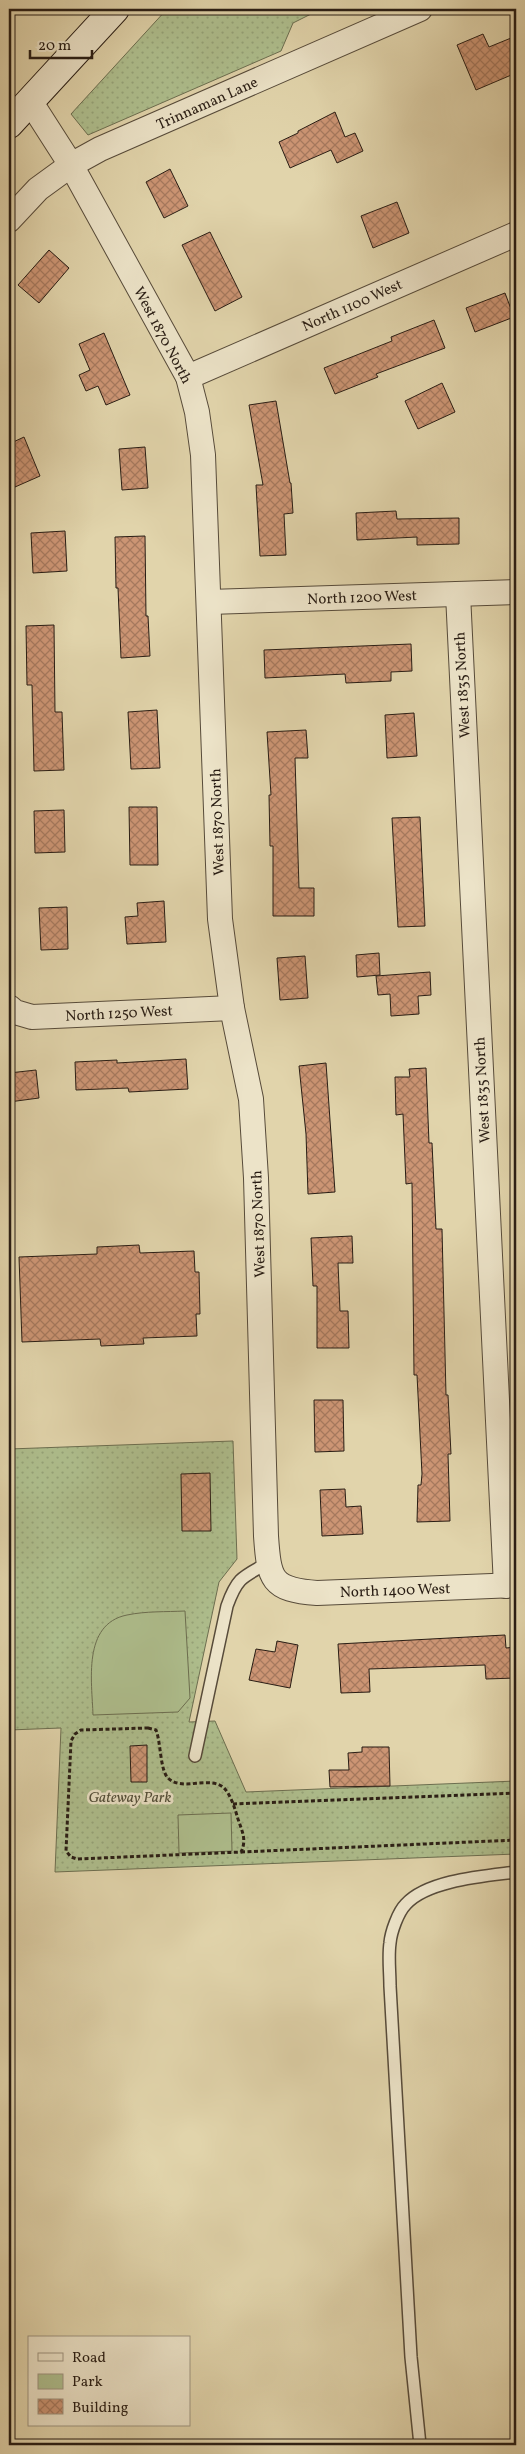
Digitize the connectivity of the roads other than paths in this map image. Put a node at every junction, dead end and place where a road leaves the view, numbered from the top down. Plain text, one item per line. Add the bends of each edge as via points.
1 (115, 9) edge
2 (420, 9) edge
3 (30, 101) junction
4 (9, 124) edge
5 (71, 165) junction
6 (9, 220) edge
7 (516, 234) edge
8 (188, 377) junction
9 (516, 592) edge
10 (458, 594) junction
11 (209, 602) junction
12 (9, 1008) edge
13 (232, 1008) junction
14 (272, 1572) junction
15 (511, 1585) edge
16 (195, 1756) dead end
17 (516, 1872) edge
18 (420, 2445) edge

1 - 3 main road
2 - 5 street, Trinnaman Lane via 100,149
3 - 4 main road
3 - 5 street, West 1870 North
5 - 6 street, Trinnaman Lane via 38,189
5 - 8 street, West 1870 North
7 - 8 street, North 1100 West
8 - 11 street, West 1870 North via 203,455
9 - 10 street, North 1200 West
10 - 11 street, North 1200 West
10 - 15 street, West 1835 North
11 - 13 street, West 1870 North via 220,919
12 - 13 street, North 1250 West via 32,1017
13 - 14 street, West 1870 North via 251,1099 256,1168
14 - 15 street, North 1400 West via 291,1592
14 - 16 lane via 243,1576 234,1586 226,1606
17 - 18 lane via 441,1886 422,1893 405,1904 390,1943 411,2357

